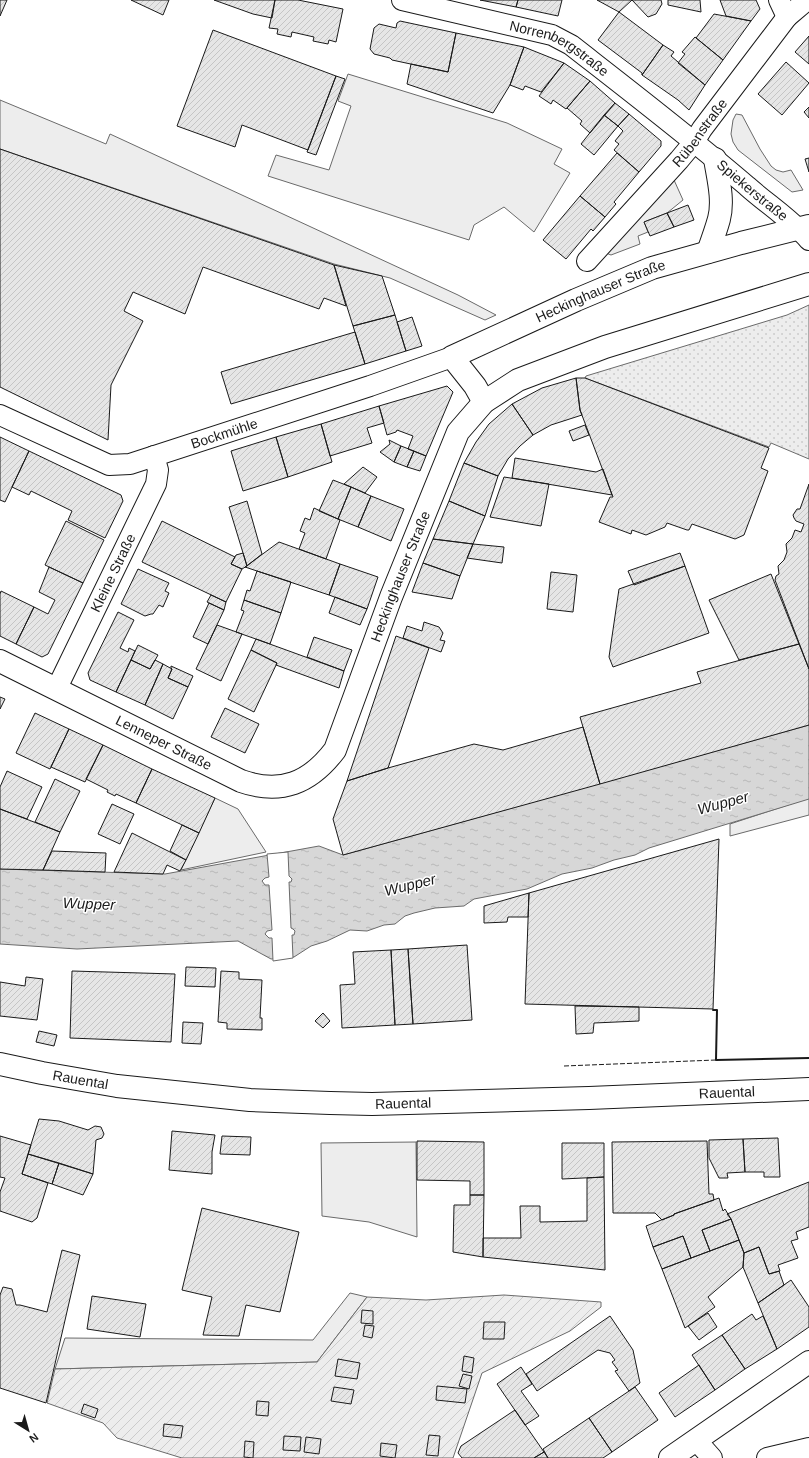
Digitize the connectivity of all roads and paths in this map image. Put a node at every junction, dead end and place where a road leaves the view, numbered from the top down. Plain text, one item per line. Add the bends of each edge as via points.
1 (402, 0) edge
2 (807, 0) edge
3 (783, 9) edge
4 (694, 142) junction
5 (715, 159) junction
6 (806, 231) edge
7 (708, 252) junction
8 (587, 261) dead end
9 (809, 284) edge
10 (452, 357) junction
11 (484, 402) junction
12 (0, 415) edge
13 (154, 456) junction
14 (0, 660) edge
15 (57, 688) junction
16 (329, 758) joint
17 (0, 1064) edge
18 (809, 1089) edge
19 (809, 1362) edge
20 (696, 1440) junction
21 (809, 1448) edge
22 (670, 1458) edge
23 (712, 1458) edge
24 (767, 1458) edge

1 - 4 street, Norrenbergstraße via 552,35 571,45
2 - 3 street, Rübenstraße
3 - 4 street, Rübenstraße
4 - 5 street, Spiekerstraße
4 - 8 street, Rübenstraße
5 - 6 street, Spiekerstraße via 769,205
5 - 7 main road via 720,209
6 - 7 main road, Heckinghauser Straße
7 - 10 main road, Heckinghauser Straße via 652,268
9 - 11 main road, Heckinghauser Straße via 605,347 518,380
10 - 11 main road
10 - 13 street, Bockmühle
11 - 16 main road, Heckinghauser Straße via 458,432 391,597 335,750
12 - 13 street, Bockmühle via 110,465 130,464
13 - 15 street, Kleine Straße via 158,470 156,484
14 - 15 main road, Lenneper Straße
15 - 16 main road, Lenneper Straße via 252,785 266,787 303,781
17 - 18 main road, Rauental via 117,1086 250,1100 330,1103 588,1098
19 - 20 main road
20 - 22 main road
20 - 23 street
21 - 24 street

